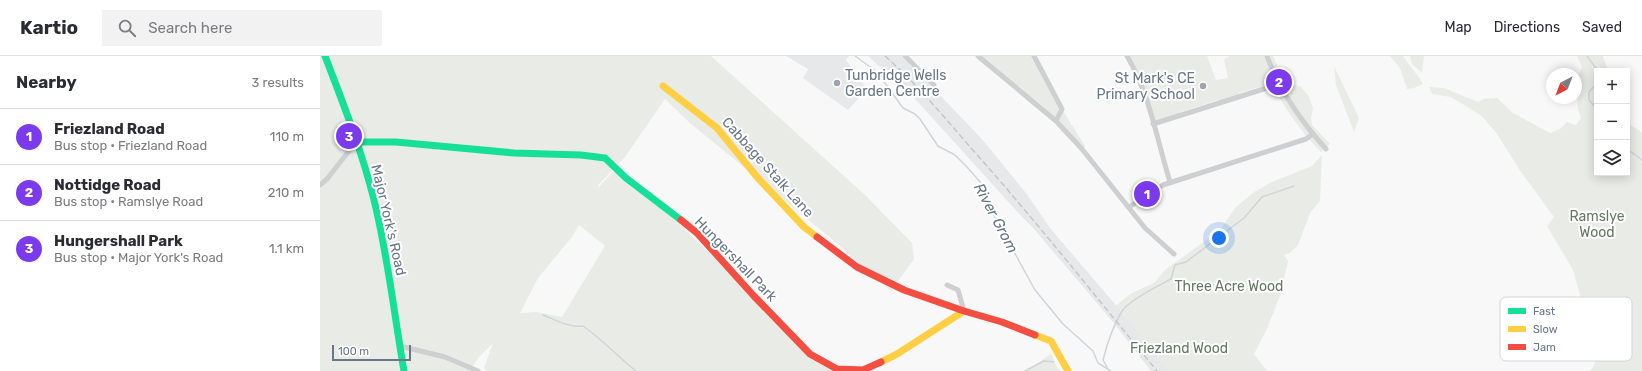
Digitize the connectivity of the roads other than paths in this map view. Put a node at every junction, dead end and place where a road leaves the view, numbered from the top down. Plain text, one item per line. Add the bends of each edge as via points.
1 (325, 56) edge
2 (904, 56) edge
3 (978, 56) edge
4 (1034, 56) edge
5 (1128, 56) edge
6 (1267, 56) edge
7 (1278, 83) junction
8 (934, 85) dead end
9 (663, 86) dead end
10 (1056, 121) junction
11 (1153, 124) junction
12 (1313, 134) junction
13 (356, 142) junction
14 (1326, 150) dead end
15 (1170, 182) junction
16 (320, 185) edge
17 (1128, 207) junction
18 (1174, 254) dead end
19 (947, 285) dead end
20 (964, 311) junction
21 (400, 346) junction
22 (404, 371) edge
23 (478, 371) edge
24 (1068, 371) edge

1 - 13 street, Major York's Road
2 - 8 street via 913,60
3 - 10 street
4 - 10 street via 1062,109
5 - 11 street via 1149,103
6 - 7 street
7 - 11 street
7 - 12 street
9 - 20 street, Cabbage Stalk Lane via 717,128 757,177 804,226 857,267 904,290
10 - 17 street
11 - 15 street
12 - 14 street
12 - 15 street via 1306,139
13 - 16 street
13 - 20 street, Hungershall Park via 396,142 605,158 626,178 697,233 810,354 837,369 863,370 897,354
13 - 21 street, Major York's Road via 379,221
15 - 17 street
17 - 18 street via 1145,228
19 - 20 street via 958,290
20 - 24 street, Cabbage Stalk Lane via 1051,341
21 - 22 street, Major York's Road
21 - 23 street via 445,357

